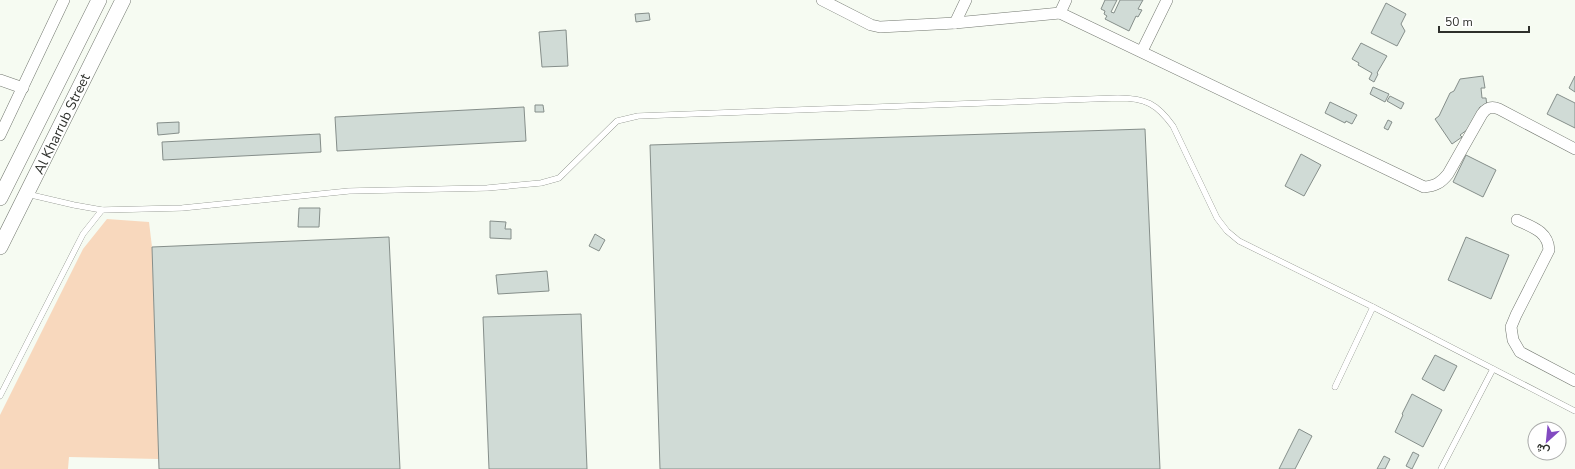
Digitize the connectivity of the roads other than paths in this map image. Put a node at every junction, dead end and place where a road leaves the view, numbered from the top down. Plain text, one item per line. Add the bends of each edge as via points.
1 (64, 0) edge
2 (88, 0) edge
3 (99, 0) edge
4 (123, 0) edge
5 (822, 0) edge
6 (966, 0) edge
7 (1066, 0) edge
8 (1167, 0) edge
9 (835, 3) edge
10 (1060, 13) junction
11 (955, 23) junction
12 (83, 32) junction
13 (1142, 51) junction
14 (0, 80) edge
15 (23, 88) junction
16 (0, 135) edge
17 (1575, 149) edge
18 (27, 194) junction
19 (0, 198) edge
20 (102, 210) junction
21 (1517, 220) dead end
22 (0, 247) edge
23 (1373, 307) junction
24 (1493, 369) junction
25 (1575, 381) edge
26 (1336, 387) dead end
27 (0, 396) edge
28 (1575, 411) edge
29 (1442, 469) edge

1 - 15 street
2 - 12 main road
3 - 12 main road, Al Kharrub Street
4 - 18 main road, Al Kharrub Street
5 - 9 street
6 - 11 street
7 - 10 street
8 - 13 street
9 - 11 street via 871,25 880,27
10 - 11 street
10 - 13 street
12 - 19 main road, Al Kharrub Street
13 - 17 street via 1424,187 1442,182 1482,114 1490,107 1495,107
14 - 15 street
15 - 16 street
18 - 20 lane
18 - 22 main road, Al Kharrub Street
20 - 23 lane via 182,208 349,190 486,188 541,183 559,178 617,121 638,116 1135,98 1150,103 1164,113 1173,126 1209,204 1227,231 1254,250
20 - 27 lane via 83,234
21 - 25 street via 1544,235 1549,250 1511,327 1513,340 1520,352
23 - 24 lane
23 - 26 lane
24 - 28 lane
24 - 29 lane

